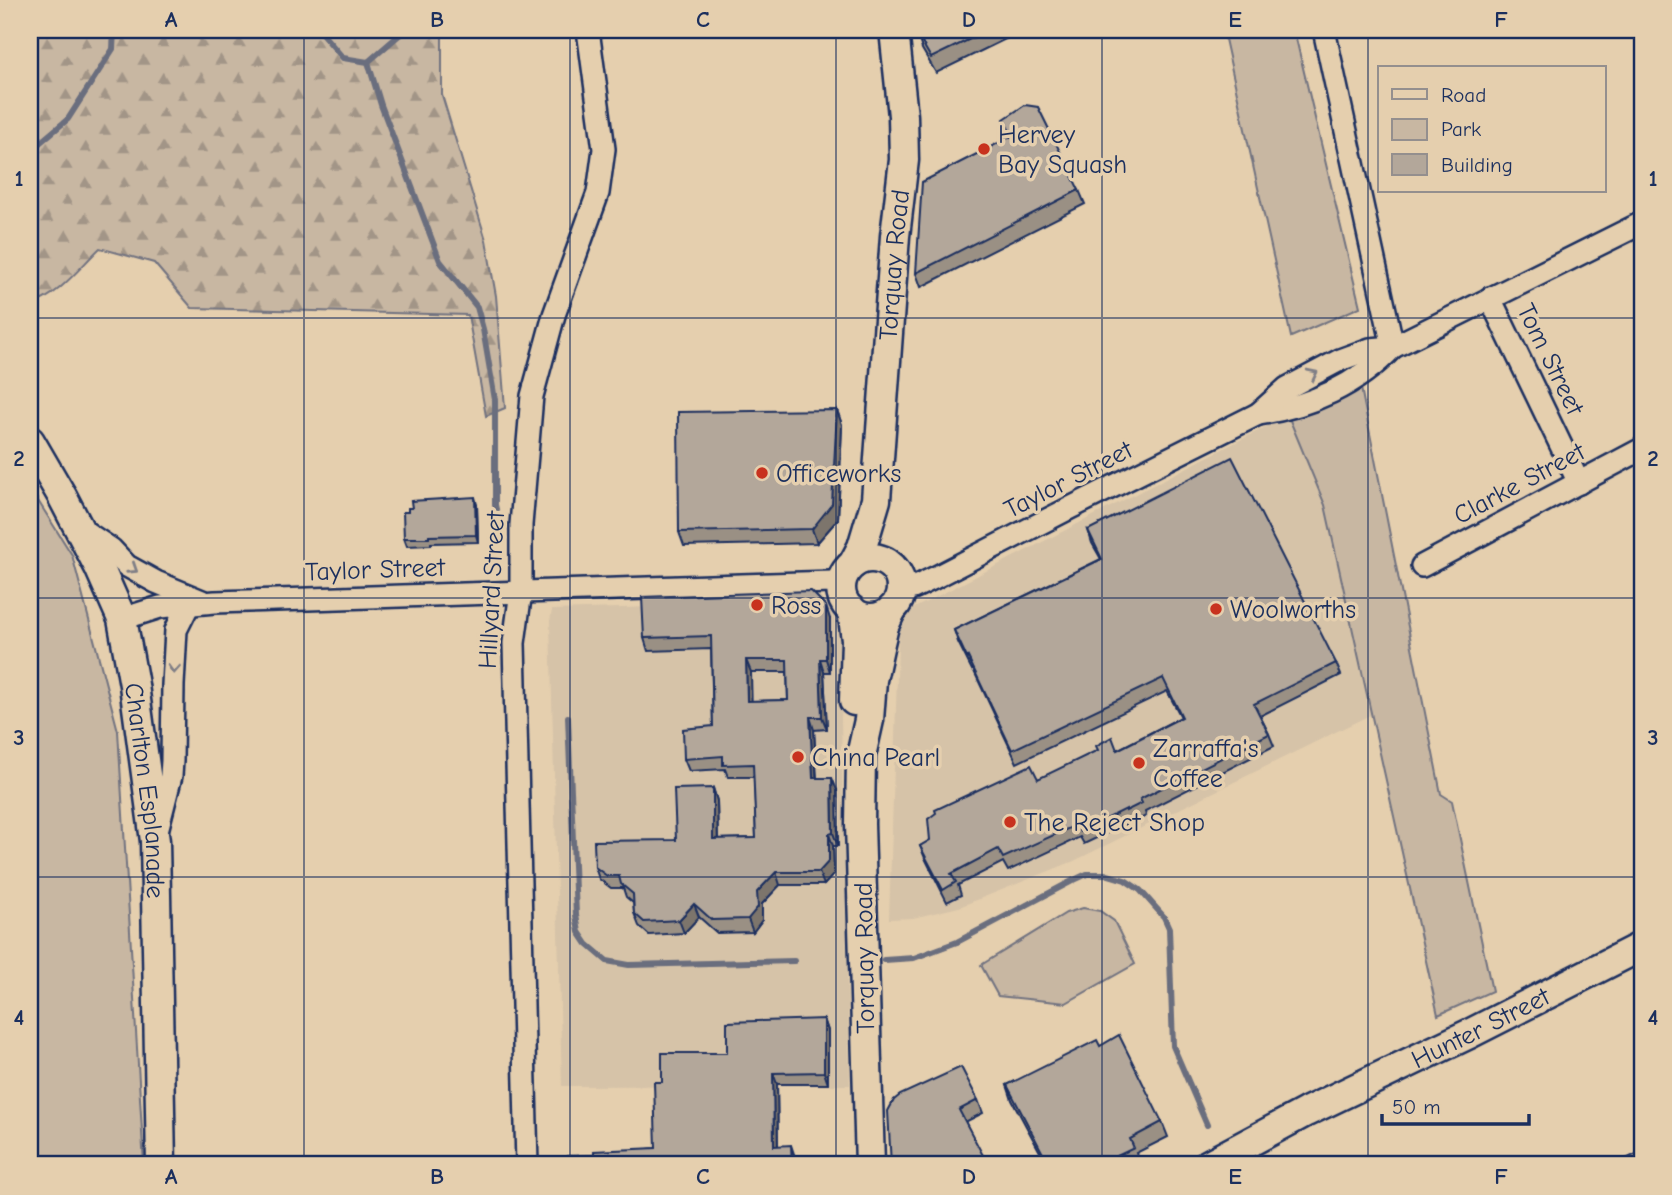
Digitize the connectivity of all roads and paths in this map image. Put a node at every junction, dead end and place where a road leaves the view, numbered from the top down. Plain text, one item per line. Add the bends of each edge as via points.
1 (588, 30) edge
2 (894, 30) edge
3 (1324, 30) edge
4 (1642, 223) edge
5 (1490, 298) junction
6 (1393, 347) junction
7 (30, 441) edge
8 (1642, 449) edge
9 (1579, 483) junction
10 (876, 500) junction
11 (79, 528) junction
12 (1422, 566) dead end
13 (849, 587) junction
14 (894, 588) junction
15 (521, 591) junction
16 (197, 603) junction
17 (121, 619) junction
18 (861, 752) junction
19 (155, 841) junction
20 (1642, 946) edge
21 (161, 1165) edge
22 (527, 1165) edge
23 (870, 1165) edge
24 (1207, 1165) edge

1 - 15 street, Hillyard Street via 604,149 598,193 554,315 531,396
2 - 10 street, Torquay Road via 904,160
3 - 6 street
4 - 5 street, Taylor Street
5 - 6 street, Taylor Street
5 - 9 street, Tom Street
6 - 14 street, Taylor Street via 1347,385 1282,411 1258,414 934,578 913,588
7 - 11 street, Charlton Esplanade
8 - 9 street, Clarke Street
9 - 12 street, Clarke Street
10 - 13 street, Torquay Road
10 - 14 street, Torquay Road
11 -> 16 street via 127,566
11 - 17 street, Charlton Esplanade
13 - 14 street via 860,615 877,617
13 - 14 street via 862,559 872,558 882,560
13 - 15 street, Taylor Street via 831,582
13 - 18 street, Torquay Road via 856,640 852,723
14 - 18 street, Torquay Road
15 - 16 street, Taylor Street
15 - 22 street, Hillyard Street via 514,646
16 - 17 street, Taylor Street via 160,607
16 -> 19 street via 176,629 171,776
17 - 19 street, Charlton Esplanade
18 - 23 street, Torquay Road
19 - 21 street, Charlton Esplanade
20 - 24 street, Hunter Street

